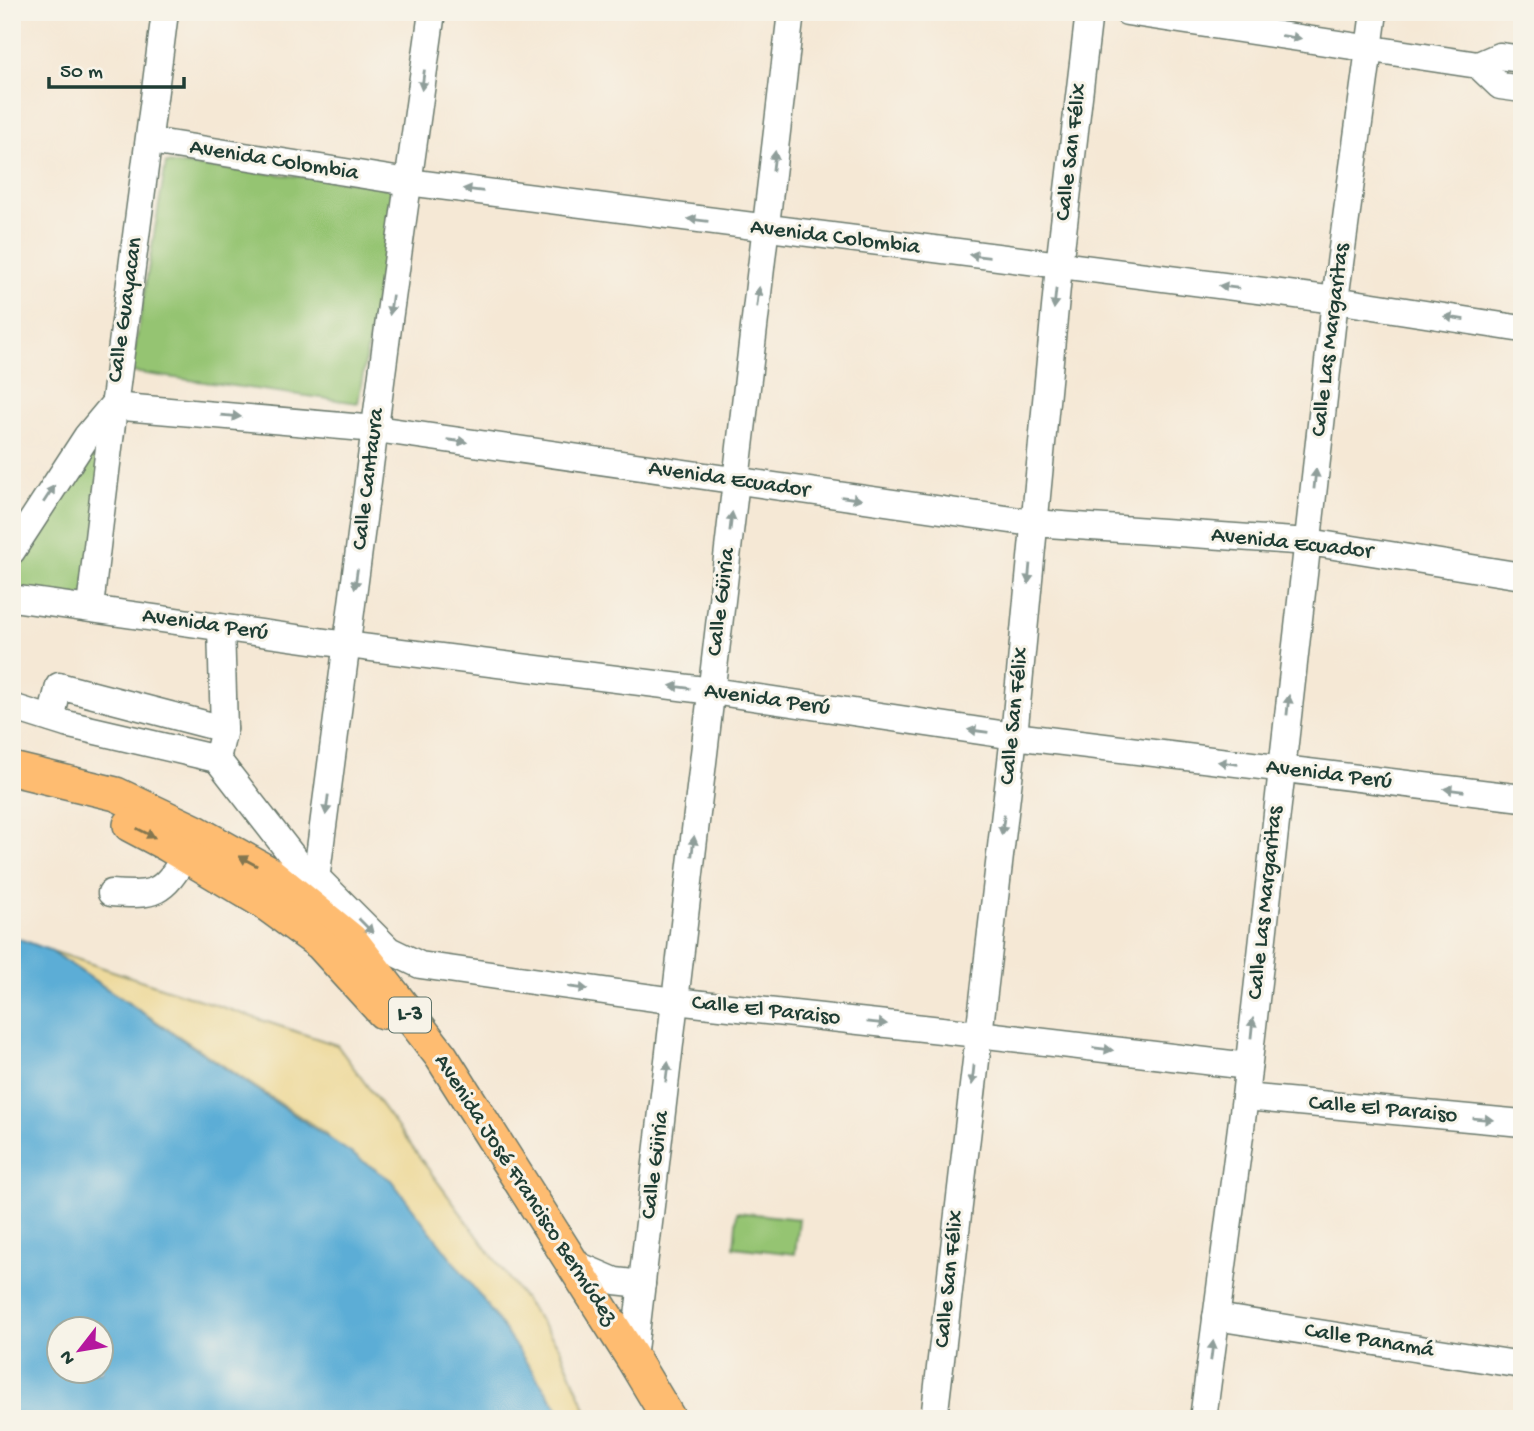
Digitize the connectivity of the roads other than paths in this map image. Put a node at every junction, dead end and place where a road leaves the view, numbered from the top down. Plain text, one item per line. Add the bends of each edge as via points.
1 (165, 12) edge
2 (432, 12) edge
3 (792, 12) edge
4 (1089, 12) edge
5 (1127, 12) edge
6 (1374, 12) edge
7 (1368, 49) junction
8 (1522, 59) edge
9 (1478, 65) junction
10 (1522, 89) edge
11 (150, 141) junction
12 (408, 182) junction
13 (766, 229) junction
14 (1059, 266) junction
15 (1335, 300) junction
16 (1522, 329) edge
17 (112, 406) junction
18 (376, 429) junction
19 (736, 482) junction
20 (1033, 523) junction
21 (1308, 542) junction
22 (12, 551) edge
23 (1522, 576) edge
24 (12, 598) edge
25 (90, 608) junction
26 (221, 628) junction
27 (347, 645) junction
28 (712, 691) junction
29 (12, 708) edge
30 (51, 719) junction
31 (224, 729) junction
32 (1014, 736) junction
33 (217, 759) junction
34 (12, 769) edge
35 (1281, 770) junction
36 (12, 788) edge
37 (1522, 799) edge
38 (186, 855) junction
39 (111, 893) dead end
40 (309, 894) junction
41 (321, 944) junction
42 (675, 1002) junction
43 (978, 1034) junction
44 (1248, 1066) junction
45 (1245, 1097) junction
46 (1522, 1123) edge
47 (573, 1263) junction
48 (642, 1284) junction
49 (1216, 1317) junction
50 (634, 1359) junction
51 (1522, 1365) edge
52 (647, 1419) edge
53 (669, 1419) edge
54 (934, 1419) edge
55 (1203, 1419) edge

1 - 11 street, Calle Guayacan
2 -> 12 street, Calle Cantaura
13 -> 3 street, Calle Güiria
4 - 14 street, Calle San Félix
5 -> 7 street
6 - 7 street, Calle Las Margaritas
7 - 9 street
7 - 15 street, Calle Las Margaritas
8 - 9 street via 1499,56
9 - 10 street via 1500,86
11 - 12 street, Avenida Colombia
11 - 17 street, Calle Guayacan
13 -> 12 street, Avenida Colombia
12 -> 18 street, Calle Cantaura
14 -> 13 street, Avenida Colombia
19 -> 13 street, Calle Güiria
15 -> 14 street, Avenida Colombia
14 -> 20 street, Calle San Félix
16 -> 15 street, Avenida Colombia
21 -> 15 street, Calle Las Margaritas
17 -> 18 street, Avenida Ecuador
22 -> 17 street via 87,436
17 - 25 street, Calle Guayacan
18 -> 19 street, Avenida Ecuador
18 -> 27 street, Calle Cantaura
19 -> 20 street, Avenida Ecuador
28 -> 19 street, Calle Güiria
20 - 21 street, Avenida Ecuador
20 -> 32 street, Calle San Félix
21 - 23 street, Avenida Ecuador
35 -> 21 street, Calle Las Margaritas
24 - 25 street, Avenida Perú
25 - 26 street, Avenida Perú
26 - 27 street, Avenida Perú
26 - 31 street
28 -> 27 street, Avenida Perú
27 -> 40 street, Calle Cantaura
32 -> 28 street, Avenida Perú
42 -> 28 street, Calle Güiria
29 - 30 street
30 - 31 street via 59,686
30 - 33 street
31 - 33 street
35 -> 32 street, Avenida Perú
32 -> 43 street, Calle San Félix
33 - 40 street via 297,862
40 -> 34 main road, Avenida José Francisco Bermúdez / L-3 via 116,794
37 -> 35 street, Avenida Perú
44 -> 35 street, Calle Las Margaritas
36 -> 38 main road, Avenida José Francisco Bermúdez / L-3 via 112,816
38 - 39 street via 165,887 144,894
38 - 41 main road, Avenida José Francisco Bermúdez / L-3
40 - 41 street, Calle Cantaura
40 -> 42 street, Calle El Paraiso via 389,950 420,965
40 - 47 main road, Avenida José Francisco Bermúdez / L-3 via 351,940 441,1056
41 - 52 main road, Avenida José Francisco Bermúdez / L-3 via 373,1000 435,1080
42 -> 43 street, Calle El Paraiso
48 -> 42 street, Calle Güiria
43 -> 44 street, Calle El Paraiso
43 -> 54 street, Calle San Félix
44 - 45 street, Calle Las Margaritas
45 -> 46 street, Calle El Paraiso
45 - 49 street, Calle Las Margaritas
47 - 48 street via 615,1281
47 - 50 main road, Avenida José Francisco Bermúdez / L-3
48 - 50 street, Calle Güiria
49 - 51 street, Calle Panamá
55 -> 49 street, Calle Las Margaritas
50 - 53 main road, Avenida José Francisco Bermúdez / L-3

